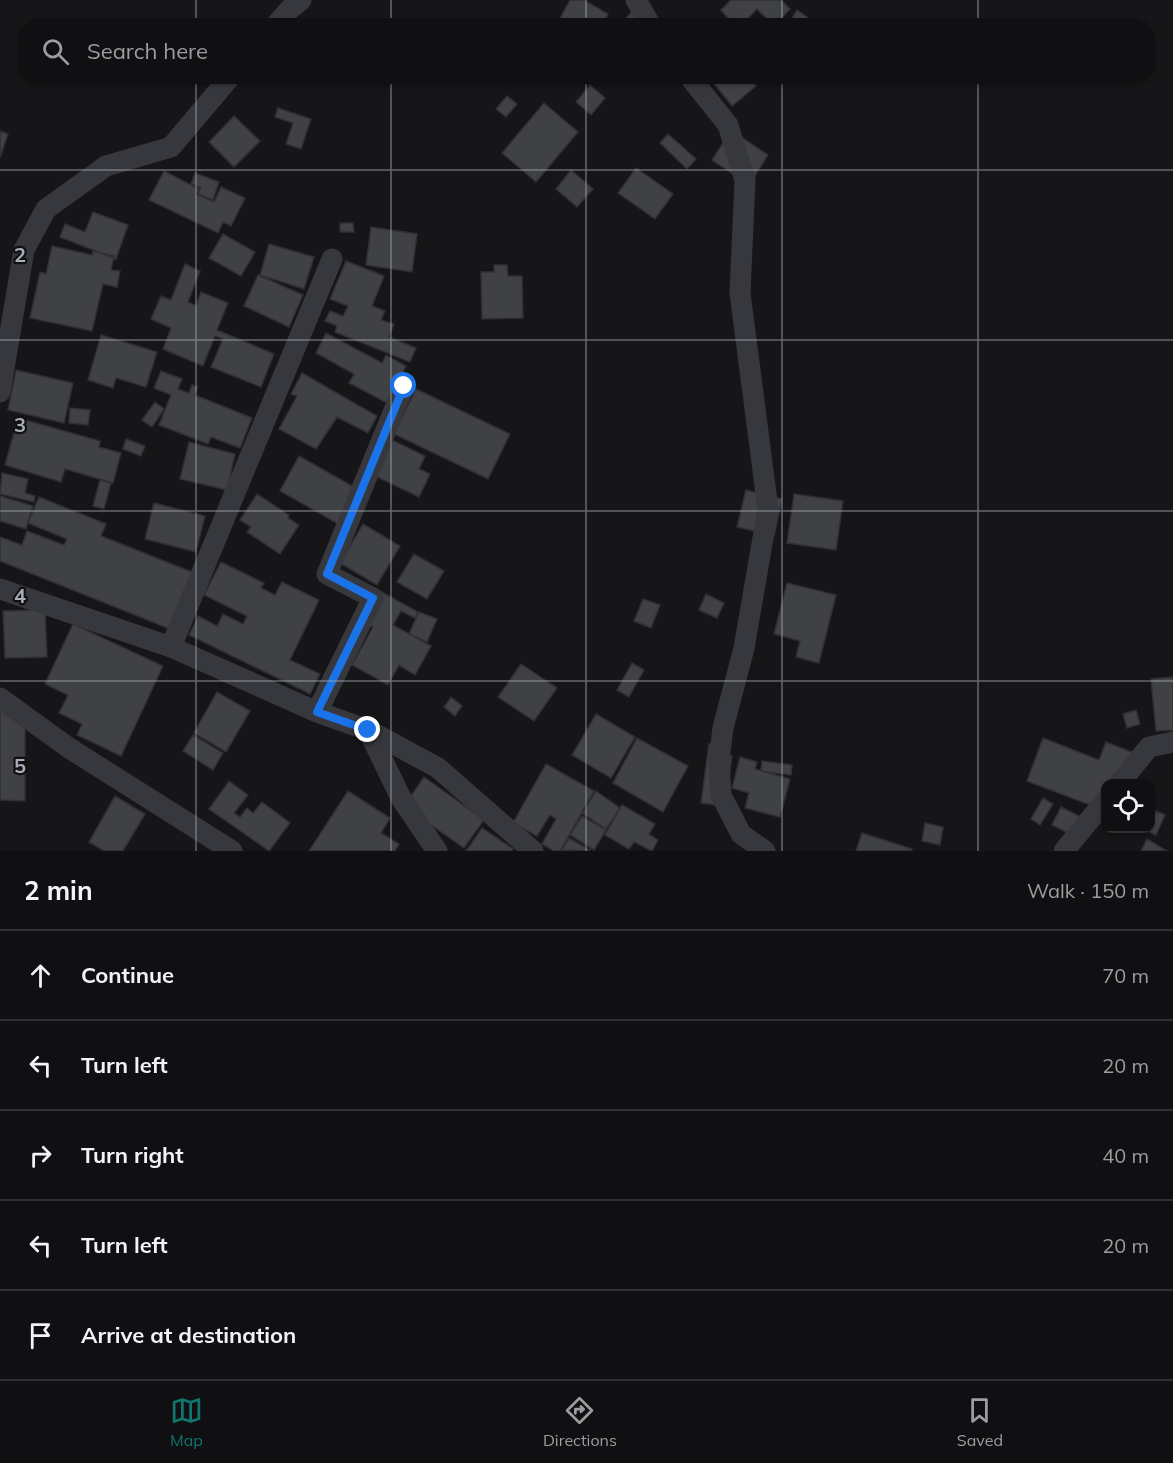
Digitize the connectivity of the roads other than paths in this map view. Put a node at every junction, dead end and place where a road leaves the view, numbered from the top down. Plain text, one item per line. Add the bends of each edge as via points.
1 (301, 0) edge
2 (636, 0) edge
3 (282, 18) edge
4 (646, 18) edge
5 (224, 84) edge
6 (695, 84) edge
7 (332, 259) dead end
8 (404, 386) dead end
9 (0, 392) edge
10 (0, 589) edge
11 (171, 647) junction
12 (0, 698) edge
13 (317, 712) junction
14 (368, 730) junction
15 (1173, 742) edge
16 (1122, 779) edge
17 (1101, 806) edge
18 (232, 851) edge
19 (437, 851) edge
20 (533, 851) edge
21 (765, 851) edge
22 (1064, 851) edge

1 - 3 street
2 - 4 street
5 - 9 street via 171,147 106,166 46,209 24,250
6 - 21 street via 728,125 745,180 740,293 768,509 744,648 723,728 719,760 721,795 741,834
7 - 11 street
8 - 13 street via 327,574 373,598
10 - 11 street
11 - 13 street
12 - 18 street via 69,748
13 - 14 street
14 - 19 street via 401,798
14 - 20 street via 438,768
15 - 16 street via 1149,747
17 - 22 street

